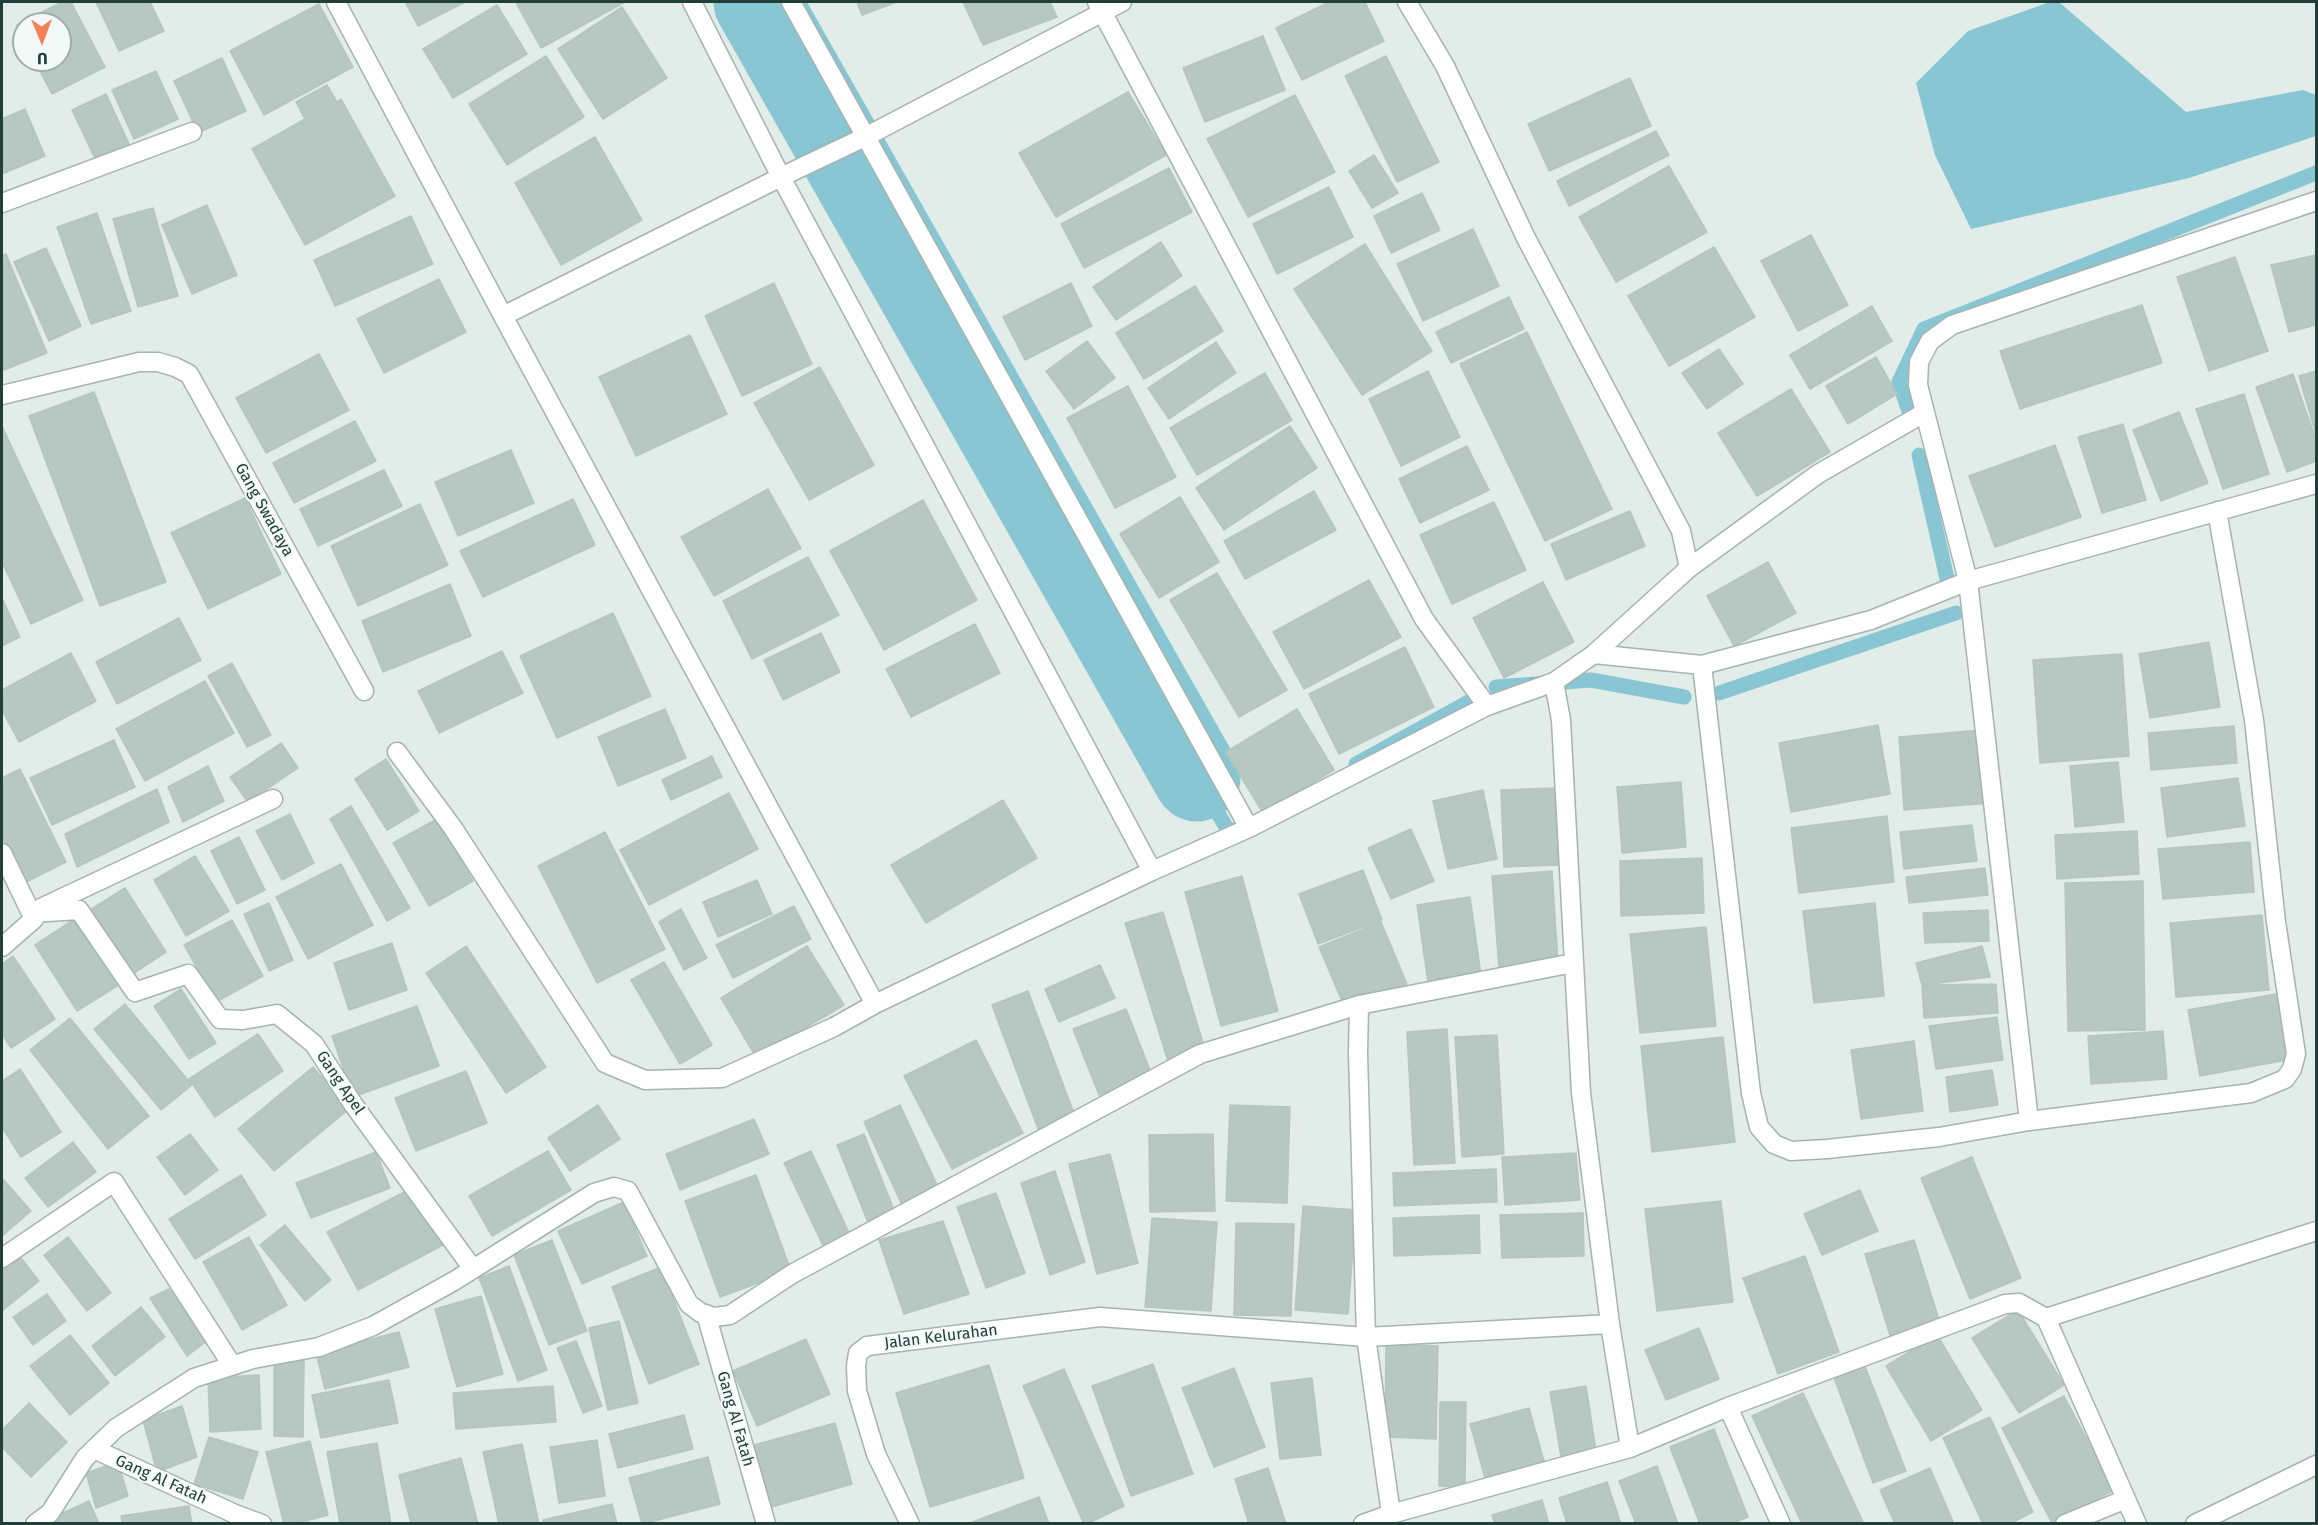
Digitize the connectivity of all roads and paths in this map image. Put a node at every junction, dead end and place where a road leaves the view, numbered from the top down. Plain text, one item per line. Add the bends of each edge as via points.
1 (336, 2) edge
2 (692, 2) edge
3 (791, 2) edge
4 (1122, 2) edge
5 (1407, 2) edge
6 (1100, 7) edge
7 (192, 132) dead end
8 (867, 136) junction
9 (781, 177) junction
10 (2316, 201) edge
11 (2, 203) edge
12 (503, 316) junction
13 (2, 395) edge
14 (1924, 413) junction
15 (2316, 484) edge
16 (2217, 511) junction
17 (1689, 568) junction
18 (1968, 581) junction
19 (1594, 654) junction
20 (1702, 665) junction
21 (1554, 682) junction
22 (364, 691) dead end
23 (1487, 706) junction
24 (398, 752) dead end
25 (273, 799) dead end
26 (1249, 828) junction
27 (2, 853) edge
28 (1152, 871) junction
29 (31, 913) junction
30 (2, 947) edge
31 (1573, 963) junction
32 (875, 1004) junction
33 (1359, 1005) junction
34 (2029, 1121) junction
35 (2316, 1231) edge
36 (2, 1258) edge
37 (473, 1269) junction
38 (706, 1314) junction
39 (2046, 1318) junction
40 (1610, 1324) junction
41 (1366, 1337) junction
42 (232, 1365) junction
43 (1728, 1407) junction
44 (1630, 1448) junction
45 (94, 1449) junction
46 (2316, 1465) edge
47 (2126, 1499) junction
48 (1391, 1514) junction
49 (35, 1524) edge
50 (262, 1524) edge
51 (766, 1524) edge
52 (910, 1524) edge
53 (1363, 1524) edge
54 (1781, 1524) edge
55 (2065, 1524) edge
56 (2137, 1524) edge
57 (2195, 1524) edge

1 - 12 street
2 - 9 street
3 - 8 street
4 - 6 street
5 - 17 street via 1445,66 1526,238 1681,531
6 - 8 street
6 - 23 street via 1424,619
7 - 11 street
8 - 9 street
8 - 26 street
9 - 12 street
9 - 28 street
10 - 14 street via 1952,325 1930,341 1918,362
12 - 32 street
13 - 22 street, Gang Swadaya via 139,362 158,362 189,374
14 - 17 street via 1818,474
14 - 18 street
15 - 16 street
16 - 18 street
16 - 34 street via 2254,720 2276,922 2295,1042 2292,1069 2285,1079 2251,1093
17 - 19 street
18 - 20 street via 1871,620
18 - 34 street
19 - 20 street
19 - 21 street
20 - 34 street via 1751,1093 1759,1127 1774,1144 1791,1151 1939,1137
21 - 23 street
21 - 31 street via 1561,720
23 - 26 street
24 - 32 street via 453,828 605,1063 645,1080 722,1078
25 - 29 street
26 - 28 street
27 - 29 street
28 - 32 street
29 - 30 street via 34,919
29 - 37 street, Gang Apel via 79,910 135,992 188,974 220,1019 243,1020 277,1014 314,1044
31 - 33 street
31 - 40 street via 1581,1093
33 - 38 street via 1200,1054 792,1274 730,1316
33 - 41 street
35 - 39 street
36 - 42 street via 114,1182
37 - 38 street via 594,1193 614,1187 628,1191 689,1304
37 - 42 street via 374,1326 319,1347
38 - 51 street, Gang Al Fatah
39 - 43 street via 2019,1304 2005,1304
39 - 47 street
40 - 41 street
40 - 44 street
41 - 48 street
41 - 52 street, Jalan Kelurahan via 1100,1317 867,1346 858,1353 857,1391 876,1454
42 - 45 street via 194,1378 116,1428
43 - 44 street
43 - 54 street
44 - 48 street
45 - 49 street via 50,1513
45 - 50 street, Gang Al Fatah
46 - 57 street
47 - 55 street
47 - 56 street
48 - 53 street

